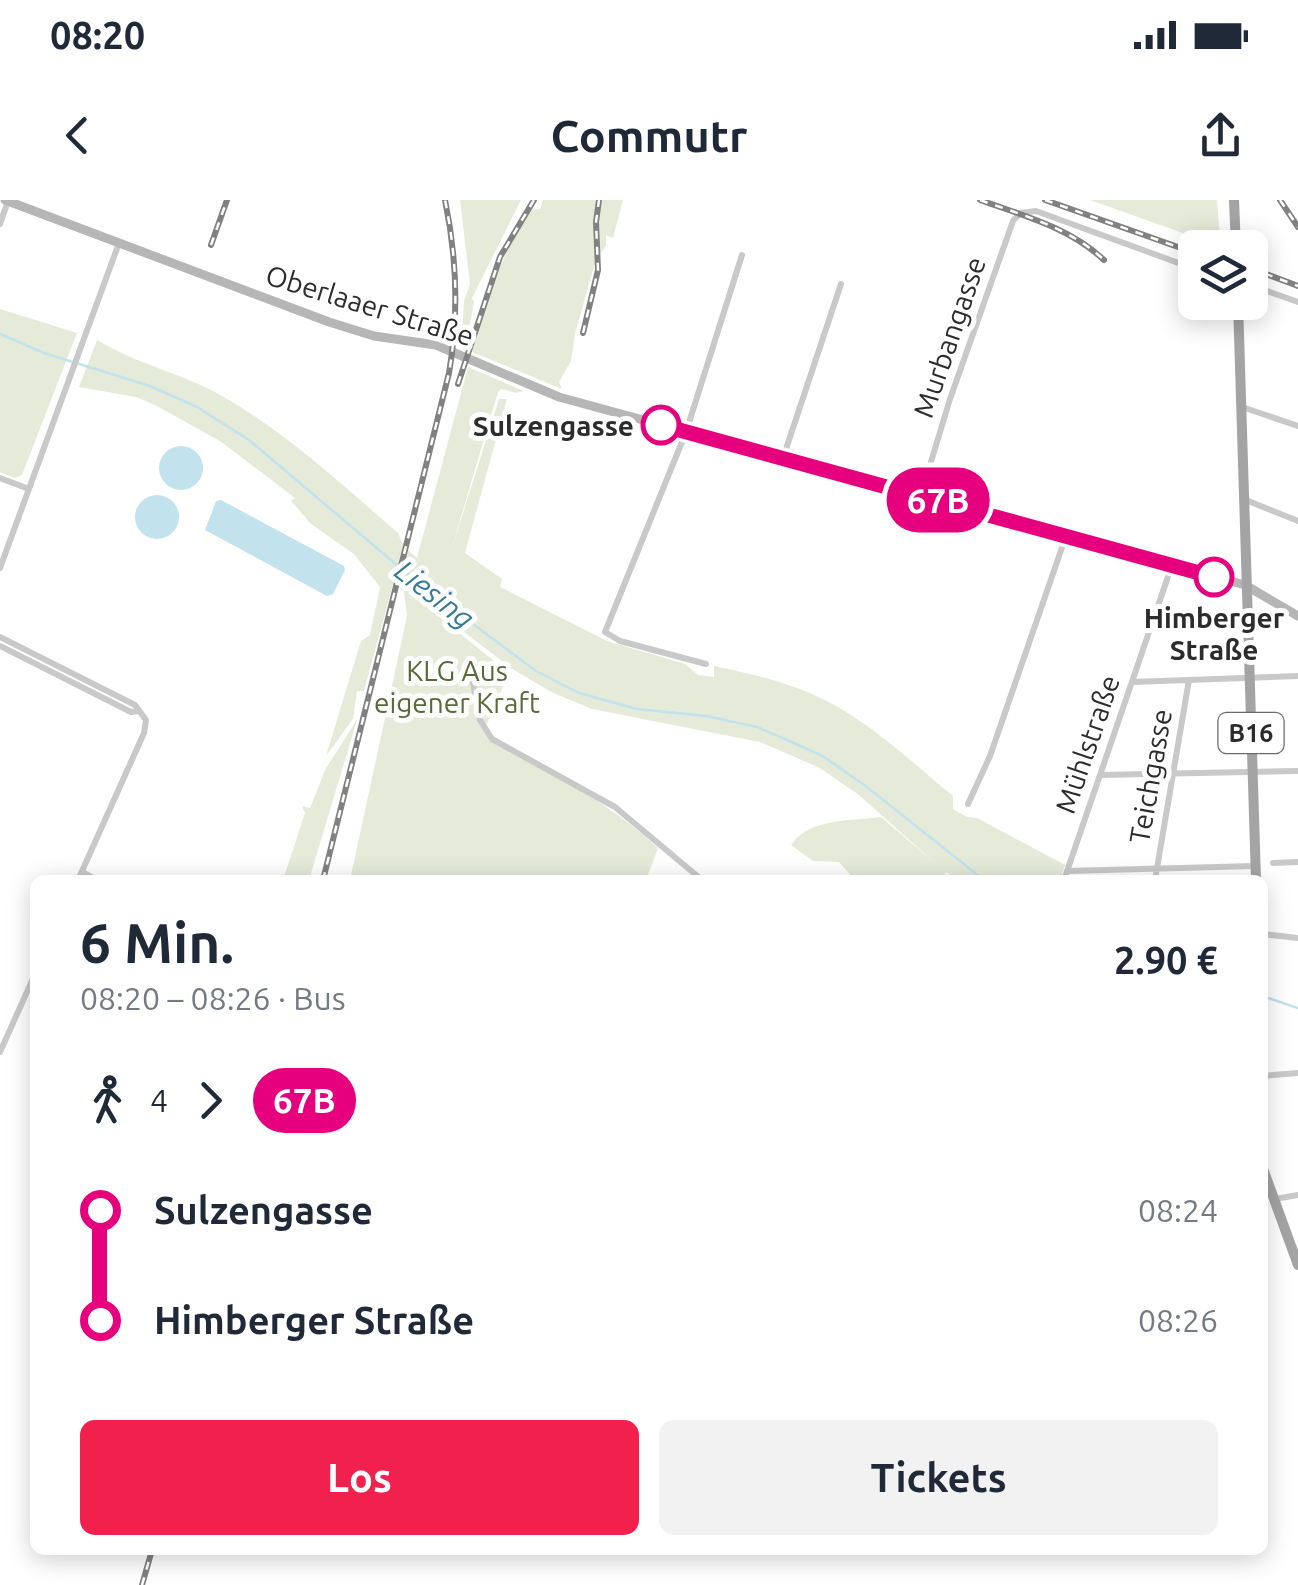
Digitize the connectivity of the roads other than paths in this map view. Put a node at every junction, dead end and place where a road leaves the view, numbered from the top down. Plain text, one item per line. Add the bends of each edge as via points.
1 (1234, 200) edge
2 (6, 201) edge
3 (0, 224) edge
4 (1235, 230) edge
5 (119, 243) junction
6 (742, 254) dead end
7 (1178, 262) edge
8 (841, 284) dead end
9 (1268, 291) edge
10 (1298, 302) edge
11 (1239, 320) edge
12 (1241, 406) junction
13 (1298, 426) edge
14 (686, 432) junction
15 (783, 458) junction
16 (0, 478) edge
17 (29, 489) junction
18 (921, 495) junction
19 (1244, 499) junction
20 (1298, 520) edge
21 (1066, 536) junction
22 (1172, 565) junction
23 (0, 568) edge
24 (1245, 585) junction
25 (1298, 616) edge
26 (0, 637) edge
27 (0, 646) edge
28 (706, 664) dead end
29 (1298, 676) edge
30 (1249, 678) junction
31 (1189, 680) junction
32 (1132, 682) junction
33 (472, 683) dead end
34 (141, 714) junction
35 (1253, 771) junction
36 (1298, 771) edge
37 (1174, 774) junction
38 (1100, 775) junction
39 (968, 804) dead end
40 (1298, 862) edge
41 (1273, 863) dead end
42 (1256, 866) junction
43 (1157, 868) junction
44 (1067, 870) junction
45 (80, 875) edge
46 (696, 875) edge
47 (1066, 875) edge
48 (1156, 875) edge
49 (1256, 875) edge
50 (1268, 935) edge
51 (1298, 938) edge
52 (30, 985) edge
53 (0, 1052) edge
54 (1298, 1073) edge
55 (1268, 1076) edge
56 (1268, 1191) edge
57 (1298, 1196) edge
58 (1274, 1200) junction
59 (1298, 1265) edge

1 - 4 main road
2 - 3 street
2 - 5 main road, Oberlaaer Straße
5 - 14 main road, Oberlaaer Straße via 329,322 436,346 559,397
5 - 17 street
6 - 14 street
7 - 18 street, Murbangasse via 1036,210 1013,221
8 - 15 street
9 - 10 street
11 - 12 main road, B16
12 - 13 street
12 - 19 main road, B16
14 - 15 main road, Oberlaaer Straße
14 - 28 street via 606,632
15 - 18 main road, Oberlaaer Straße
16 - 17 street
17 - 23 street
18 - 21 main road, Oberlaaer Straße
19 - 20 street
19 - 24 main road, B16
21 - 22 main road, Oberlaaer Straße
21 - 39 street
22 - 24 main road, Oberlaaer Straße
22 - 32 street, Mühlstraße
24 - 25 main road, Oberlaaer Straße
24 - 30 main road, B16
26 - 34 street via 135,705
27 - 34 street
29 - 30 street
30 - 31 street
30 - 35 main road, B16
31 - 32 street
31 - 37 street, Teichgasse
32 - 38 street, Mühlstraße
33 - 46 street via 492,740 616,807
34 - 45 street via 144,732
35 - 36 street
35 - 37 street
35 - 42 main road, B16
37 - 38 street
37 - 43 street, Teichgasse
38 - 44 street, Mühlstraße
40 - 41 street
42 - 43 street
42 - 49 main road, B16
43 - 44 street
43 - 48 street, Teichgasse
44 - 47 street, Mühlstraße
50 - 51 street
52 - 53 street
54 - 55 street
56 - 58 main road
57 - 58 street
58 - 59 main road

